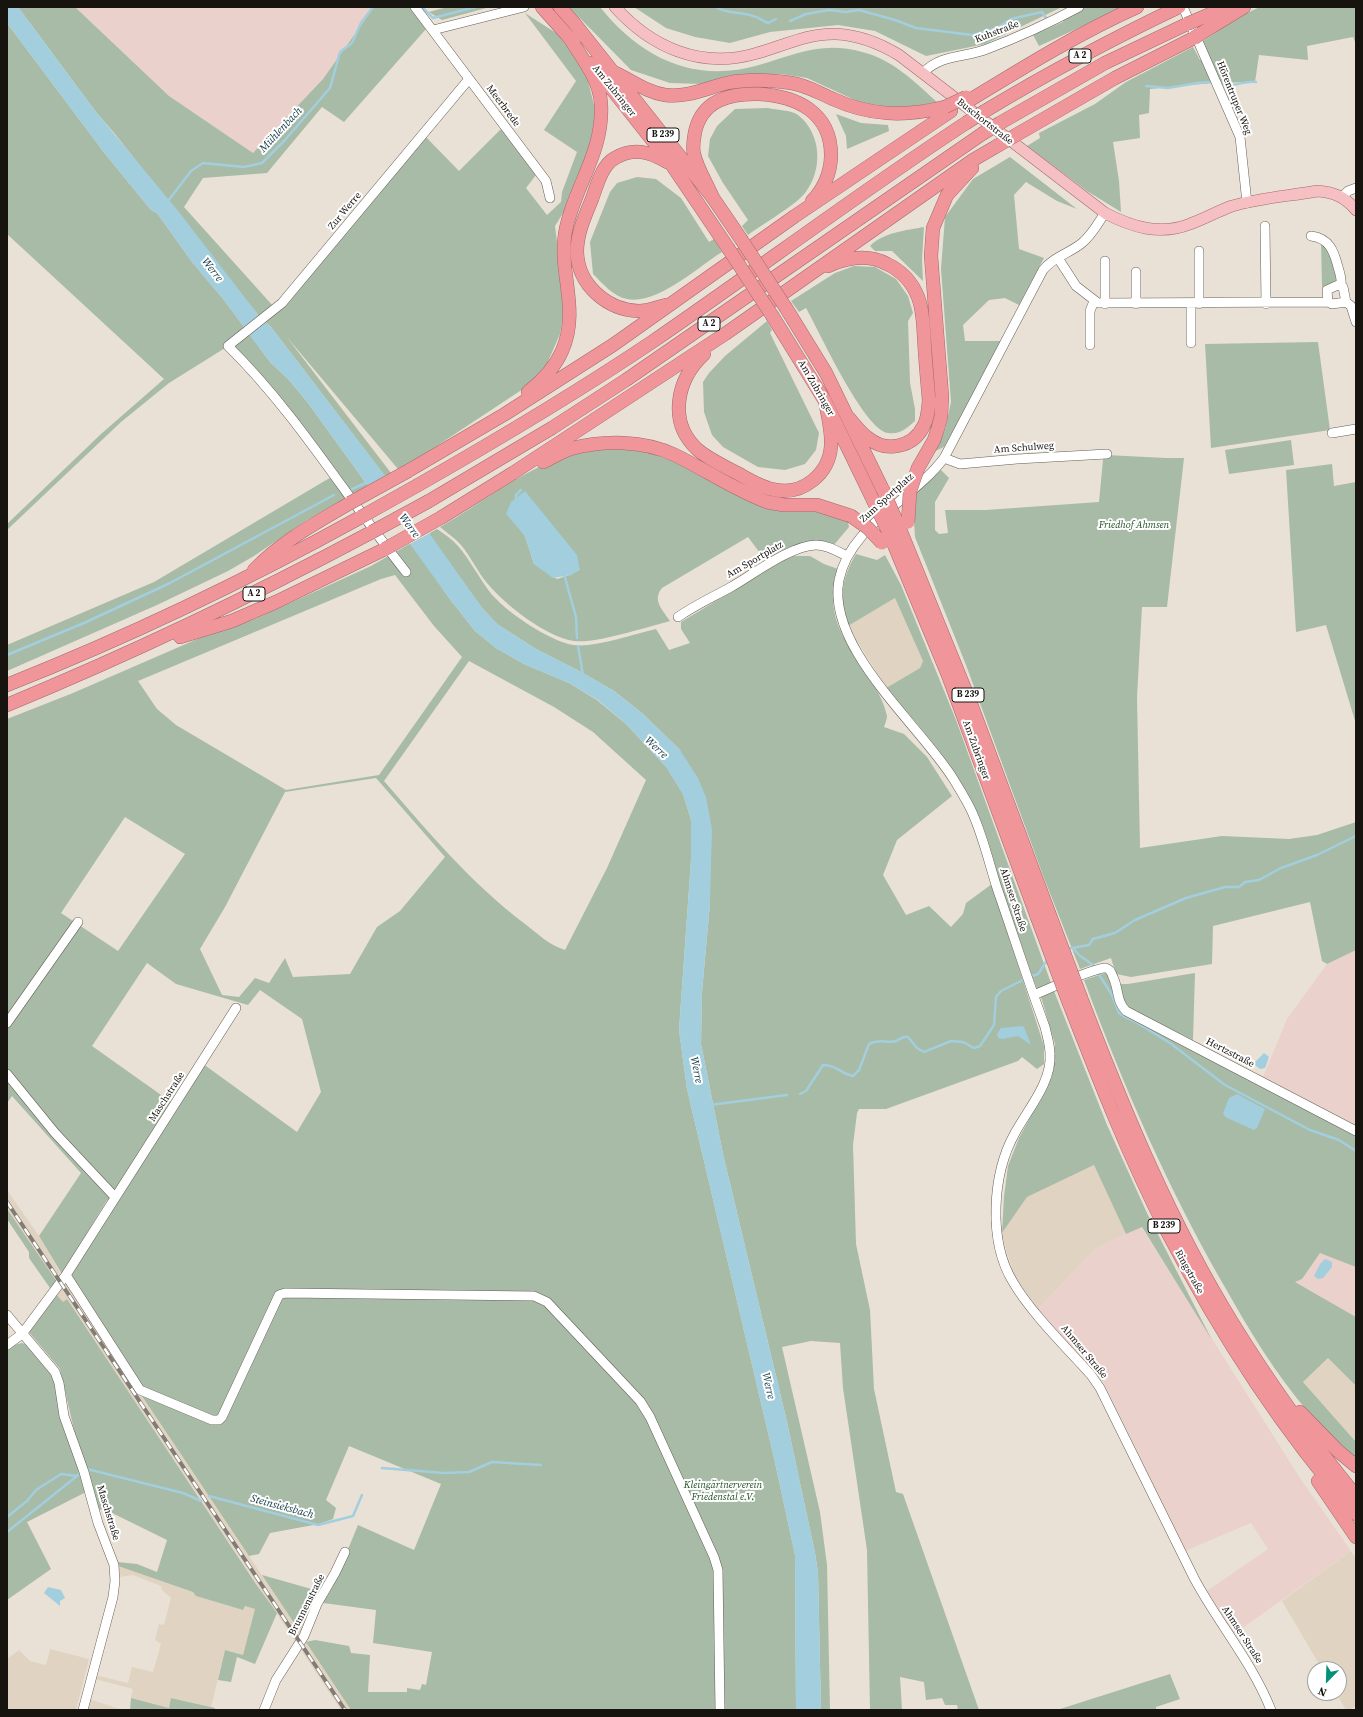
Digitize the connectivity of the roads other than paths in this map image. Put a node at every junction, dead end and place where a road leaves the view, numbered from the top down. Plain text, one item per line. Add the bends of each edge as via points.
1 (415, 7) edge
2 (524, 7) edge
3 (542, 7) edge
4 (560, 7) edge
5 (615, 7) edge
6 (1079, 7) edge
7 (1138, 7) edge
8 (1179, 7) edge
9 (1183, 7) edge
10 (1227, 7) edge
11 (1244, 7) edge
12 (433, 30) junction
13 (568, 37) junction
14 (613, 72) junction
15 (923, 73) junction
16 (469, 79) junction
17 (948, 109) junction
18 (997, 146) junction
19 (672, 165) junction
20 (1356, 188) edge
21 (1342, 197) junction
22 (550, 198) dead end
23 (713, 198) junction
24 (1247, 203) junction
25 (1356, 210) edge
26 (1105, 213) junction
27 (795, 216) junction
28 (1265, 226) dead end
29 (1311, 236) dead end
30 (1199, 251) dead end
31 (1058, 258) junction
32 (1105, 261) dead end
33 (1136, 272) dead end
34 (808, 274) junction
35 (1341, 286) junction
36 (1094, 301) junction
37 (675, 302) junction
38 (1328, 302) junction
39 (1346, 302) junction
40 (1105, 304) junction
41 (1136, 304) junction
42 (1195, 304) junction
43 (1266, 304) junction
44 (1356, 322) edge
45 (725, 334) junction
46 (1191, 343) dead end
47 (1090, 345) dead end
48 (825, 401) junction
49 (505, 414) junction
50 (849, 418) junction
51 (1356, 429) edge
52 (1332, 432) dead end
53 (1106, 454) dead end
54 (944, 458) junction
55 (513, 473) junction
56 (895, 532) junction
57 (847, 556) junction
58 (406, 572) dead end
59 (913, 574) junction
60 (248, 576) junction
61 (678, 617) dead end
62 (135, 651) junction
63 (7, 685) edge
64 (7, 705) edge
65 (972, 811) joint
66 (1043, 915) junction
67 (78, 922) dead end
68 (1033, 993) junction
69 (1075, 1000) junction
70 (236, 1008) dead end
71 (7, 1024) edge
72 (7, 1074) edge
73 (1356, 1131) edge
74 (115, 1197) junction
75 (66, 1275) junction
76 (7, 1315) edge
77 (22, 1334) junction
78 (7, 1346) edge
79 (1256, 1361) junction
80 (1291, 1433) junction
81 (1356, 1466) edge
82 (1356, 1496) edge
83 (1356, 1514) edge
84 (1356, 1537) edge
85 (345, 1552) dead end
86 (82, 1710) edge
87 (264, 1710) edge
88 (720, 1710) edge
89 (1271, 1710) edge

1 - 12 street, Meerbrede
2 - 12 street
3 - 13 highway, Am Zubringer / B 239
4 - 14 highway, Am Zubringer / B 239
5 - 15 main road, Buschortstraße via 656,42 689,56 705,59 739,58 796,40 835,34 868,40 884,46
6 - 15 street, Kuhstraße via 986,49 939,61
7 - 17 highway, bridge via 1116,16
8 - 60 highway, A 2, bridge via 1054,71 966,123 644,347 559,402 361,517
9 - 24 street, Hörentruper Weg via 1240,137
10 - 62 highway, A 2, bridge via 1105,63 982,134 626,380 552,428 429,501 226,608
11 - 18 highway, bridge via 1197,36 1114,78
12 - 16 street, Meerbrede
13 - 19 highway, Am Zubringer / B 239 via 610,84
13 - 49 highway via 590,70 597,86 601,102 601,131 565,234 564,256 571,309 562,350 552,368 539,383
14 - 17 highway via 640,86 666,95 693,93 746,81 791,82 855,108 872,112 909,114
14 - 23 highway, Am Zubringer / B 239
15 - 26 main road, Buschortstraße
16 - 22 street, Meerbrede via 546,181
16 - 58 street, Zur Werre via 282,303 231,344 286,408
17 - 27 highway
18 - 34 highway
18 - 56 highway, bridge via 961,178 947,195 933,228 931,256 941,417 934,440 918,468
19 - 37 highway via 652,154 638,151 614,158 605,167 598,181 581,227 577,253 585,280 595,293 608,303 640,311
19 - 48 highway, Am Zubringer / B 239, bridge via 773,317
20 - 21 street
21 - 24 main road, Buschortstraße via 1317,191
21 - 25 main road, Buschortstraße
23 - 27 highway via 694,154 693,140 702,115 712,105 732,95 777,95 802,104 814,113 827,132 831,145 827,179 814,200
23 - 50 highway, Am Zubringer / B 239, bridge via 786,308 826,373
24 - 26 main road, Buschortstraße via 1230,207 1192,224 1158,230 1136,227
26 - 31 street, Zum Sportplatz via 1085,241
27 - 37 highway
28 - 43 street
29 - 35 street via 1322,239 1334,252 1342,280
30 - 42 street
31 - 36 street via 1076,286
31 - 54 street, Zum Sportplatz via 1049,262 1043,270
32 - 40 street
33 - 41 street
34 - 45 highway
34 - 50 highway via 844,260 866,257 881,260 906,276 918,297 922,312 929,400 924,426 908,443 888,446 877,444 868,438
35 - 38 street via 1327,290
35 - 39 street
36 - 40 street
36 - 47 street via 1090,311
37 - 49 highway
38 - 39 street
38 - 43 street
39 - 44 street
40 - 41 street
41 - 42 street
42 - 43 street
42 - 46 street
45 - 48 highway via 694,363 681,386 678,401 681,424 688,438 711,459 761,486 787,491 801,488 813,481 822,471 831,448
45 - 55 highway
48 - 56 highway, Am Zubringer / B 239, bridge via 873,500
49 - 60 highway, bridge via 300,532 270,553
50 - 56 highway, Am Zubringer / B 239, bridge via 883,490
51 - 52 street
53 - 54 street, Am Schulweg via 960,464
54 - 57 street, Zum Sportplatz via 928,476 861,537
55 - 56 highway, bridge via 526,470 569,449 620,443 644,446 673,454 767,502 817,505 851,516 868,528
55 - 62 highway, bridge via 385,549 276,602 232,621
56 - 59 highway
56 - 59 highway, Am Zubringer / B 239
57 - 61 street, Am Sportplatz via 823,545 807,545 695,605
57 - 65 street, Zum Sportplatz via 838,589 838,608 843,626 876,681 939,756
59 - 66 highway, Am Zubringer / B 239 via 1002,820
59 - 66 highway, Am Zubringer / B 239 via 1016,821
60 - 63 highway, A 2 via 158,620
62 - 64 highway, A 2
65 - 68 street, Ahmser Straße
66 - 69 highway, B 239, bridge
67 - 71 street
68 - 73 street, Hertzstraße via 1089,973 1109,970 1114,978 1119,1002 1126,1011
68 - 89 street, Ahmser Straße via 1045,1027 1050,1053 1048,1074 1014,1135 1000,1174 997,1231 1005,1264 1023,1297 1100,1388 1204,1597 1255,1675
69 - 79 highway, Ringstraße / B 239 via 1186,1240
69 - 80 highway, Ringstraße / B 239 via 1099,1081 1166,1230 1221,1327
70 - 74 street, Maschstraße
72 - 74 street via 55,1133
74 - 75 street, Maschstraße
75 - 77 street, Maschstraße
75 - 88 street via 140,1390 212,1420 222,1417 279,1295 285,1293 534,1296 547,1302 640,1401 714,1557 719,1584
76 - 77 street, Maschstraße
77 - 78 street, Maschstraße
77 - 86 street, Maschstraße via 55,1372 64,1416 114,1565 113,1597
79 - 81 highway via 1273,1376 1305,1419
79 - 82 highway, Ringstraße / B 239 via 1320,1452
80 - 83 highway, Ringstraße / B 239
80 - 84 highway via 1292,1444
85 - 87 street, Brunnenstraße via 304,1636 276,1680

